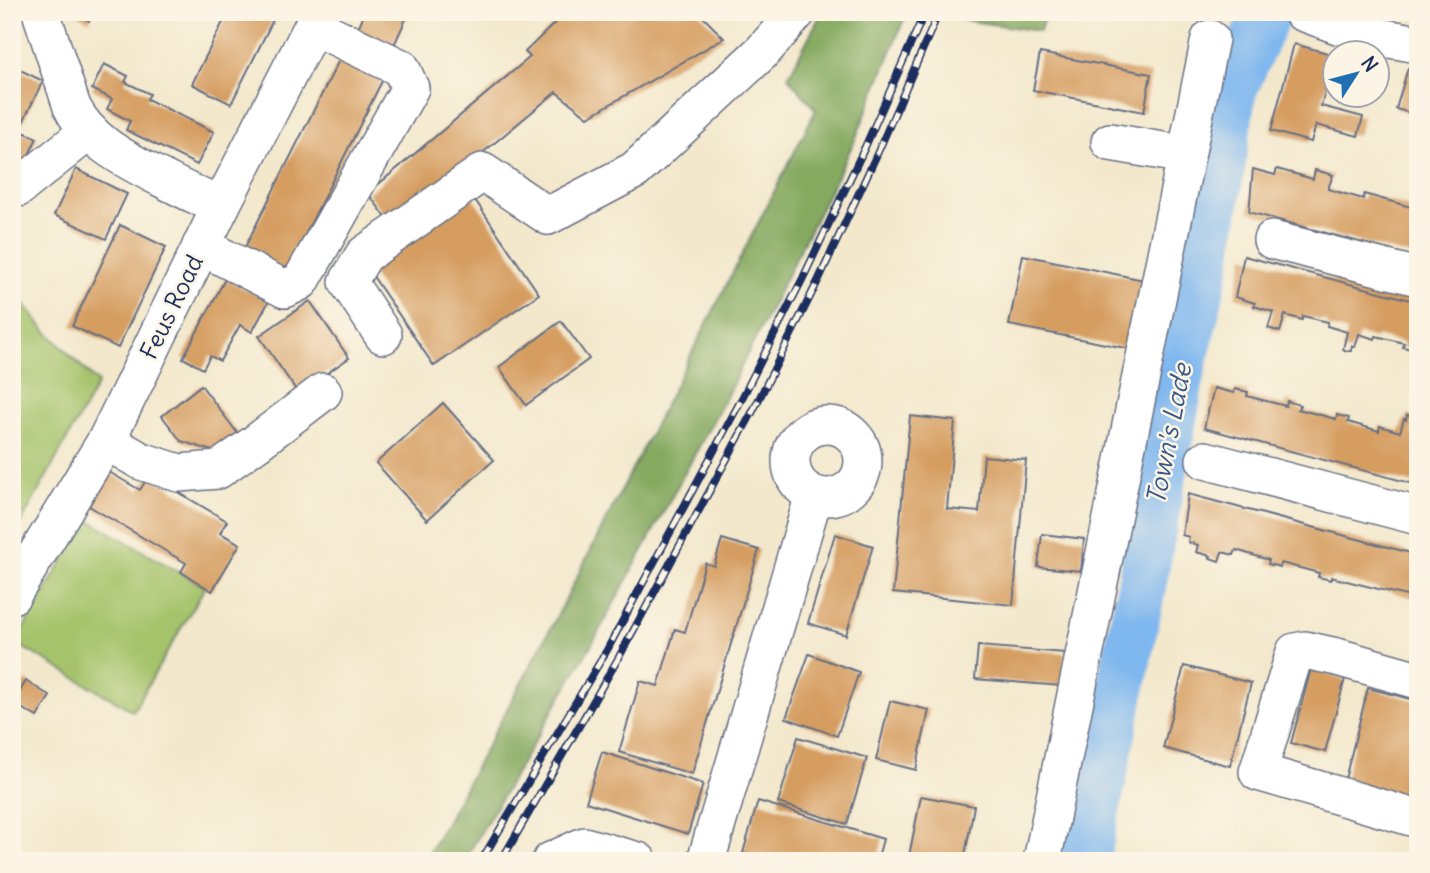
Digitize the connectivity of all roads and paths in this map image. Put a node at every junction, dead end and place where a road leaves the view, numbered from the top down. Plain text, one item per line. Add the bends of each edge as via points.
1 (41, 12) edge
2 (797, 12) edge
3 (1302, 12) edge
4 (317, 19) edge
5 (1416, 35) edge
6 (1210, 40) dead end
7 (89, 131) junction
8 (1110, 142) dead end
9 (1186, 155) junction
10 (18, 188) dead end
11 (221, 206) junction
12 (1272, 240) dead end
13 (201, 246) junction
14 (1418, 277) edge
15 (383, 335) dead end
16 (323, 392) dead end
17 (106, 441) junction
18 (1205, 460) dead end
19 (814, 495) dead end
20 (1418, 516) edge
21 (12, 595) edge
22 (1418, 680) edge
23 (1418, 820) edge
24 (551, 861) edge
25 (638, 861) edge
26 (706, 861) edge
27 (1042, 861) edge

1 - 7 street via 72,107
2 - 15 street via 763,51 635,170 548,216 483,172 364,255 348,282
3 - 5 street via 1362,34
4 - 11 street, Feus Road
4 - 13 street via 401,68 410,88 300,281 285,289
6 - 9 street
7 - 10 street
7 - 11 street via 135,165
8 - 9 street
9 - 27 street
11 - 13 street, Feus Road
12 - 14 street
13 - 17 street, Feus Road
16 - 17 street via 218,470 179,473 141,461
17 - 21 street, Feus Road
18 - 20 street
19 - 26 street
22 - 23 street via 1337,657 1295,652 1258,772
24 - 25 street via 584,846

